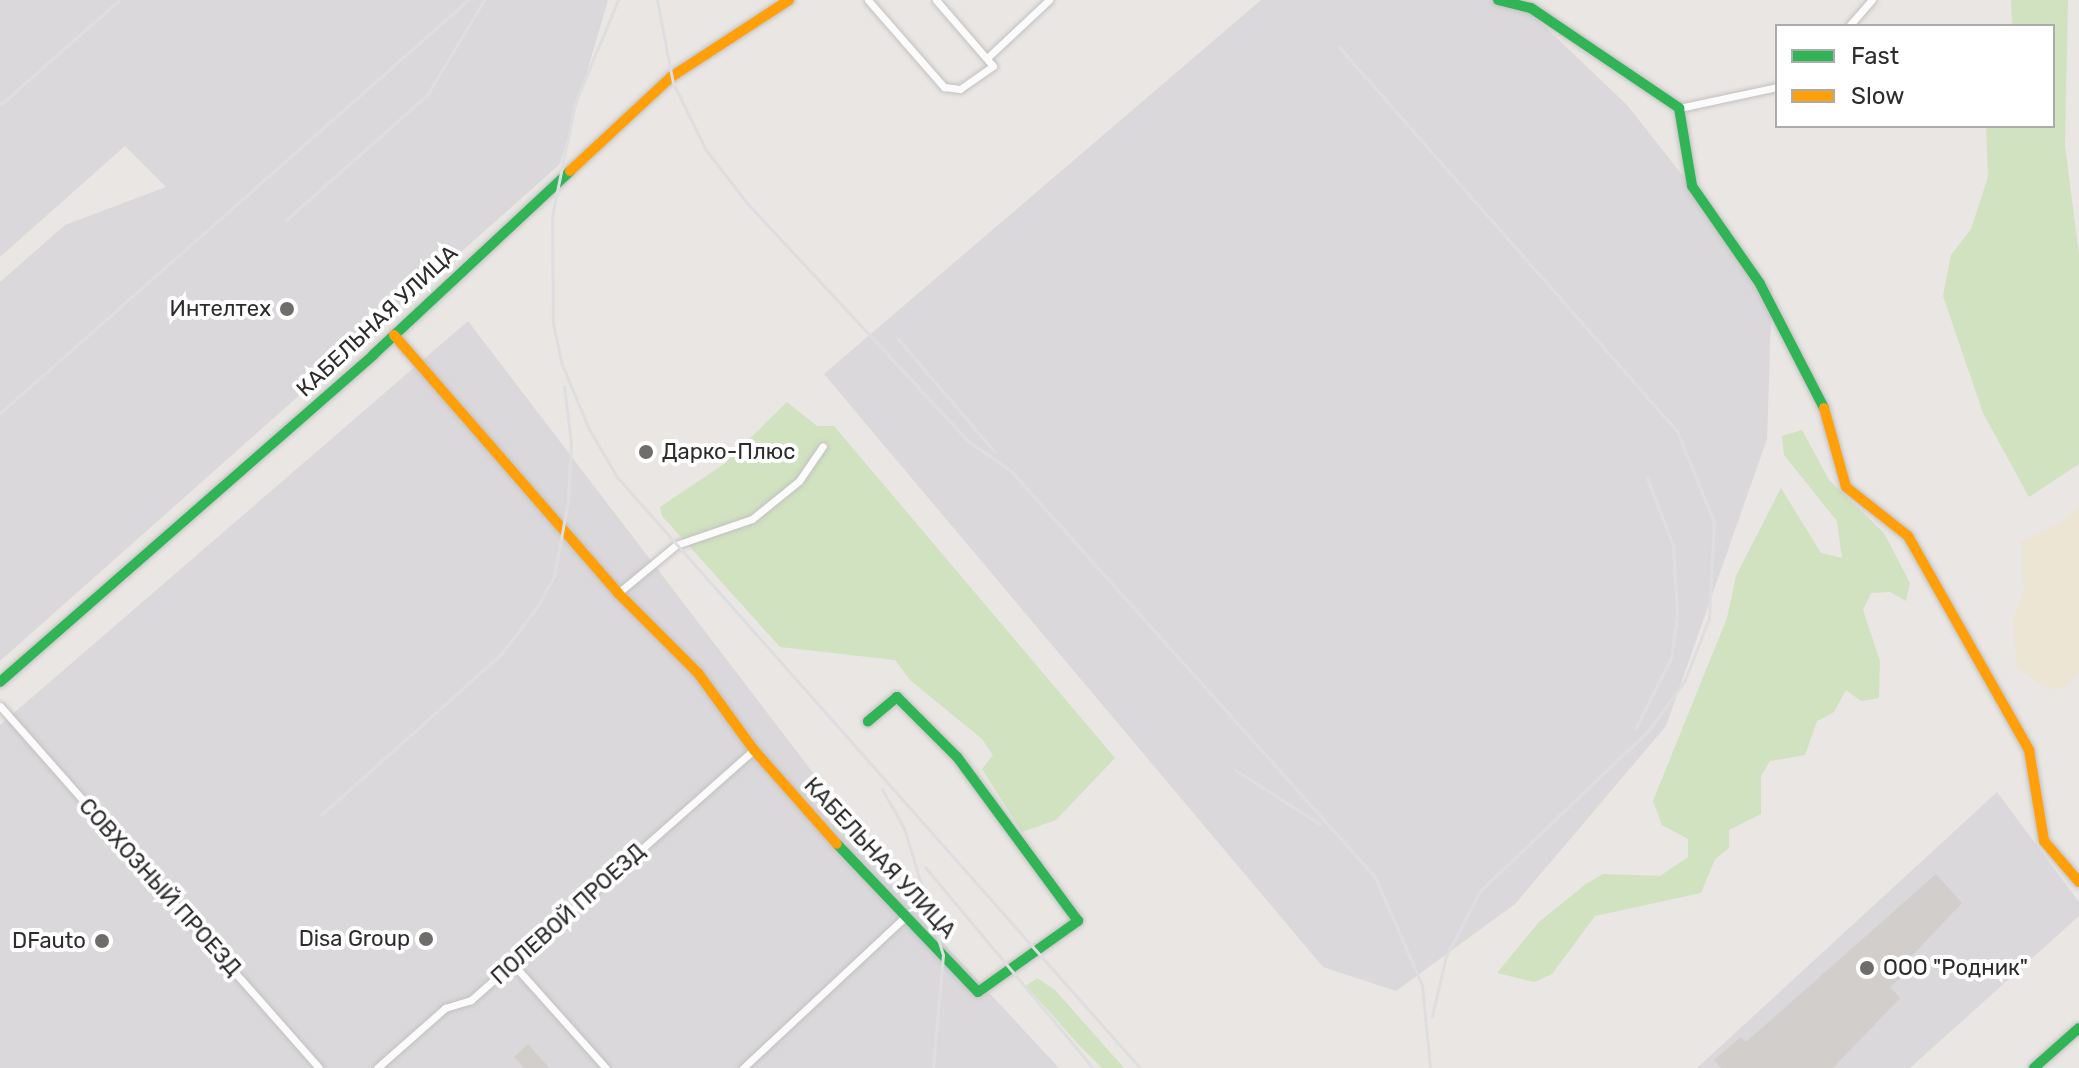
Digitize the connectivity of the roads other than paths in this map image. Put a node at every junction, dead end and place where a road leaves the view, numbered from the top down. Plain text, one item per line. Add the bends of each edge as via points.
1 (789, 0) edge
2 (868, 0) edge
3 (936, 0) edge
4 (1049, 0) edge
5 (1498, 0) edge
6 (1872, 0) edge
7 (1851, 24) edge
8 (987, 58) junction
9 (1775, 87) edge
10 (1679, 108) junction
11 (394, 335) junction
12 (823, 446) dead end
13 (618, 593) junction
14 (0, 682) edge
15 (0, 706) edge
16 (868, 721) dead end
17 (754, 750) junction
18 (2079, 882) edge
19 (903, 919) junction
20 (512, 963) junction
21 (2079, 1028) edge
22 (319, 1068) edge
23 (377, 1068) edge
24 (606, 1068) edge
25 (743, 1068) edge
26 (2034, 1068) edge

1 - 11 street, КАБЕЛЬНАЯ УЛИЦА via 671,77
2 - 8 street via 947,89 965,87 993,66
3 - 8 street
4 - 8 street
5 - 10 street via 1531,8
6 - 7 street
9 - 10 street
10 - 18 street via 1692,186 1760,284 1820,394 1846,487 1908,536 2029,750 2044,841
11 - 13 street, КАБЕЛЬНАЯ УЛИЦА
11 - 14 street, КАБЕЛЬНАЯ УЛИЦА
12 - 13 street via 799,481 752,519 676,545
13 - 17 street, КАБЕЛЬНАЯ УЛИЦА via 698,673
15 - 22 street, СОВХОЗНЫЙ ПРОЕЗД
16 - 19 street, КАБЕЛЬНАЯ УЛИЦА via 897,697 957,757 1078,921 978,992
17 - 19 street, КАБЕЛЬНАЯ УЛИЦА
17 - 20 street, ПОЛЕВОЙ ПРОЕЗД
19 - 25 street
20 - 23 street, ПОЛЕВОЙ ПРОЕЗД via 471,1000 445,1008
20 - 24 street
21 - 26 street

